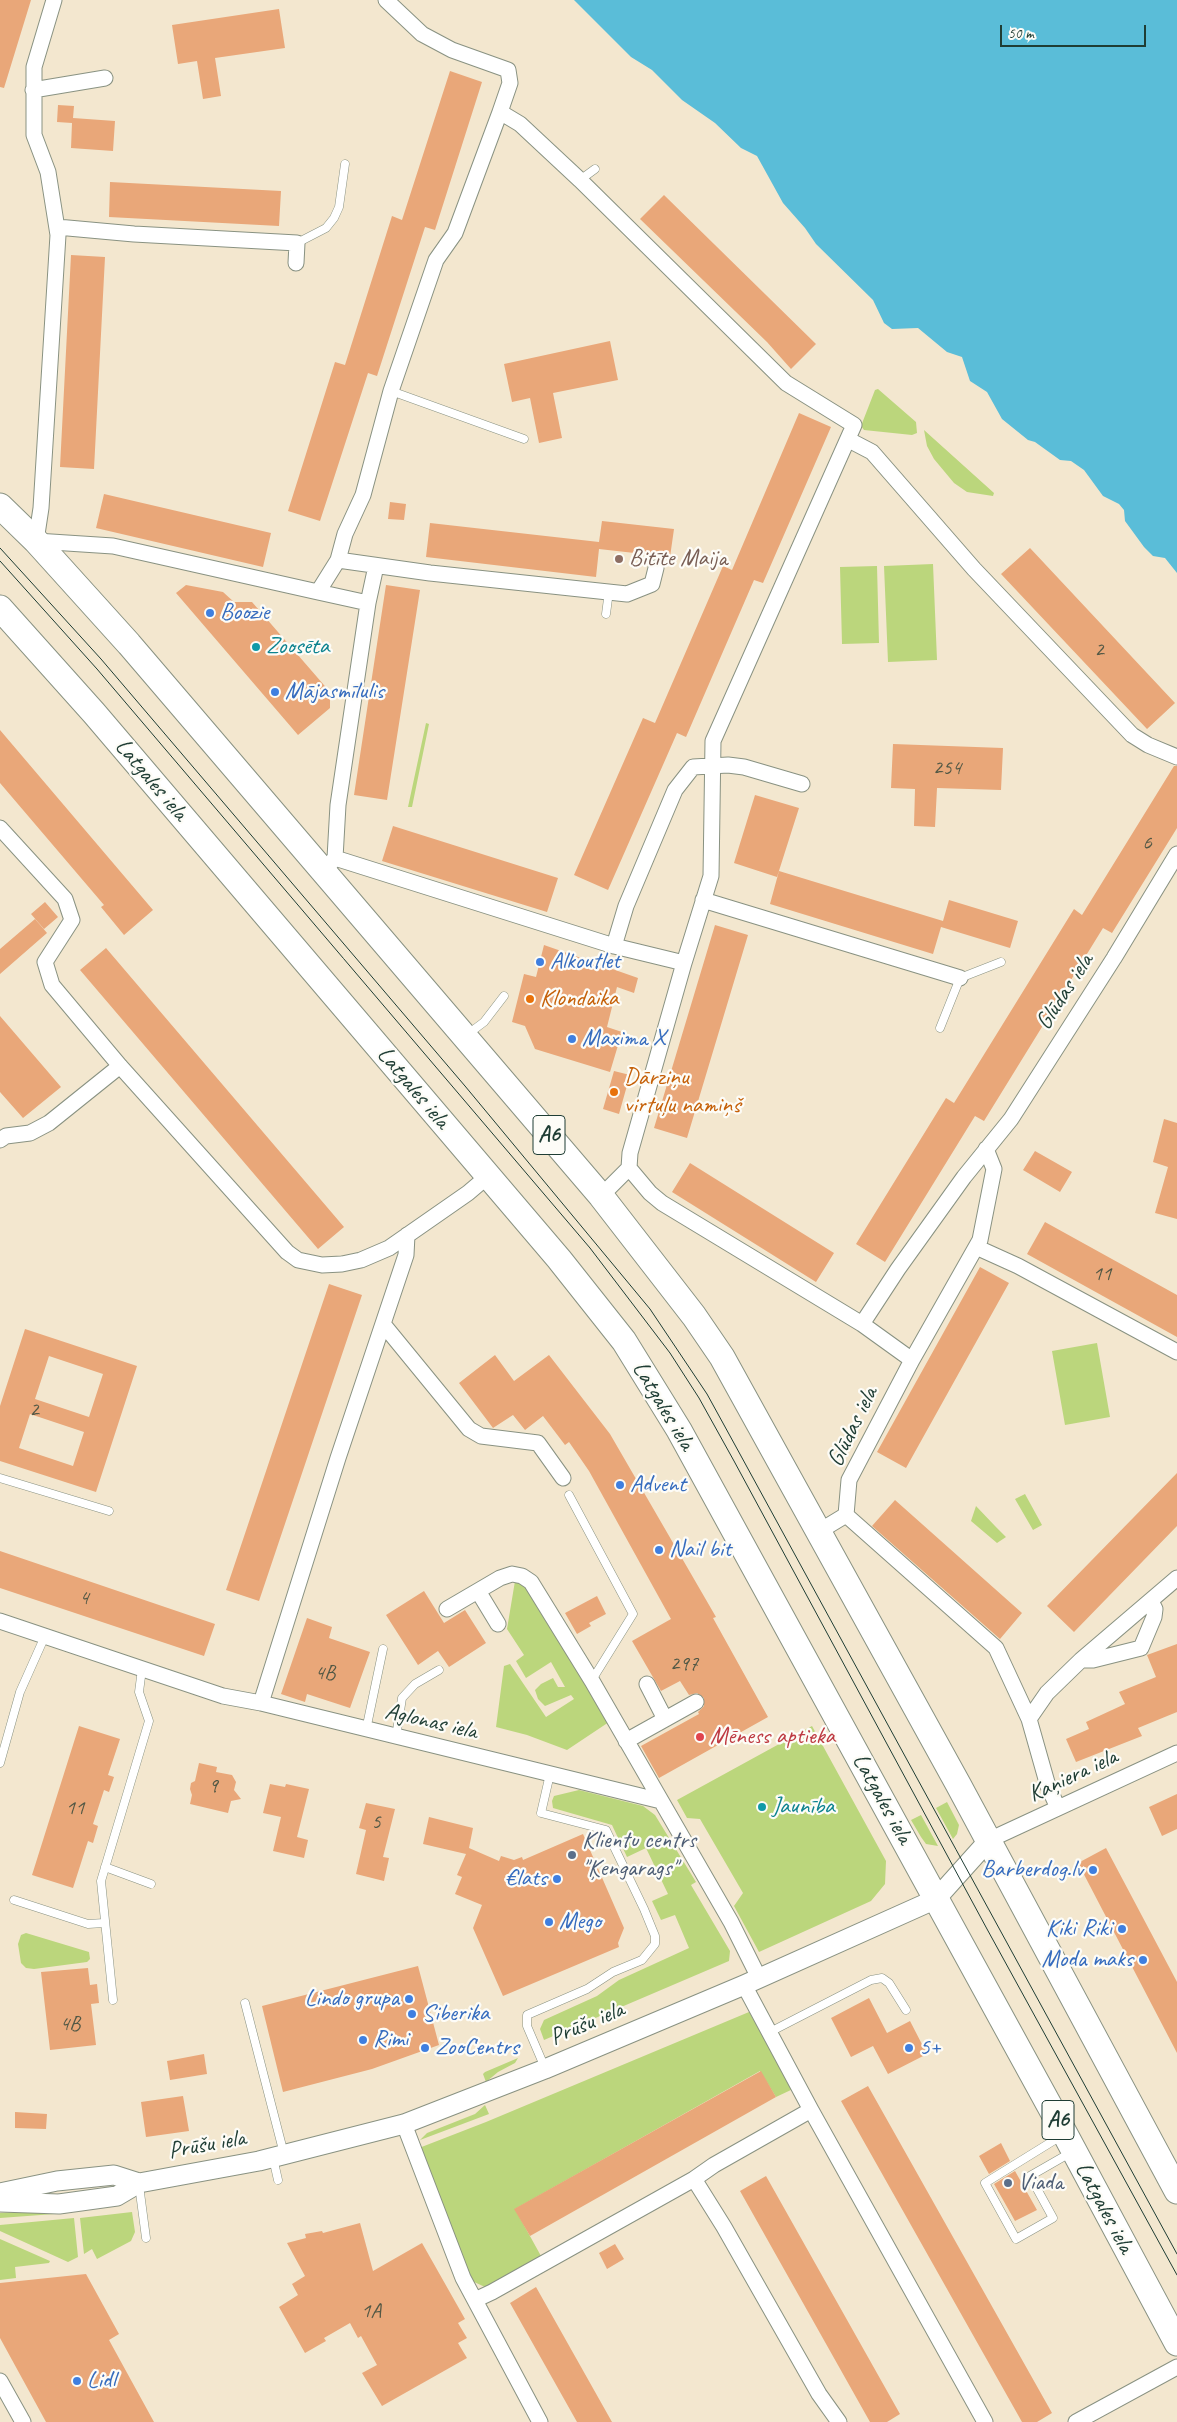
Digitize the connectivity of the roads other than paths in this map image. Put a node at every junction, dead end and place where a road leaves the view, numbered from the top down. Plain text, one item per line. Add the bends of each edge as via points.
1 (54, 0) edge
2 (386, 0) edge
3 (105, 78) dead end
4 (33, 90) junction
5 (500, 112) junction
6 (345, 164) dead end
7 (594, 169) dead end
8 (580, 180) junction
9 (57, 227) junction
10 (297, 243) junction
11 (296, 263) dead end
12 (391, 391) junction
13 (524, 439) dead end
14 (849, 440) junction
15 (0, 506) edge
16 (36, 541) junction
17 (338, 560) junction
18 (376, 566) junction
19 (656, 568) dead end
20 (318, 592) junction
21 (609, 592) junction
22 (368, 603) junction
23 (0, 608) edge
24 (606, 614) dead end
25 (1177, 757) edge
26 (713, 766) junction
27 (802, 784) dead end
28 (0, 828) edge
29 (1177, 854) edge
30 (329, 865) junction
31 (702, 900) junction
32 (614, 946) junction
33 (684, 962) junction
34 (1001, 962) dead end
35 (960, 978) junction
36 (504, 996) dead end
37 (940, 1028) dead end
38 (465, 1036) junction
39 (120, 1066) junction
40 (2, 1135) edge
41 (986, 1150) junction
42 (629, 1168) junction
43 (488, 1176) junction
44 (601, 1196) junction
45 (407, 1235) junction
46 (976, 1247) junction
47 (383, 1324) junction
48 (862, 1324) junction
49 (1177, 1352) edge
50 (912, 1360) junction
51 (0, 1478) edge
52 (563, 1478) dead end
53 (569, 1495) dead end
54 (109, 1511) dead end
55 (846, 1515) junction
56 (818, 1532) junction
57 (1177, 1578) edge
58 (478, 1591) junction
59 (1151, 1601) junction
60 (447, 1609) dead end
61 (0, 1621) edge
62 (498, 1624) dead end
63 (45, 1636) junction
64 (383, 1649) dead end
65 (1081, 1660) junction
66 (142, 1669) junction
67 (439, 1670) dead end
68 (592, 1680) junction
69 (647, 1684) dead end
70 (696, 1702) dead end
71 (261, 1703) junction
72 (665, 1719) junction
73 (1029, 1719) junction
74 (366, 1730) junction
75 (396, 1737) junction
76 (626, 1741) junction
77 (1177, 1752) edge
78 (0, 1763) edge
79 (550, 1774) junction
80 (661, 1801) junction
81 (1058, 1808) junction
82 (989, 1840) junction
83 (105, 1867) junction
84 (151, 1884) dead end
85 (936, 1898) junction
86 (14, 1900) dead end
87 (104, 1923) junction
88 (752, 1981) junction
89 (113, 2000) dead end
90 (245, 2003) dead end
91 (906, 2010) dead end
92 (770, 2032) junction
93 (545, 2069) junction
94 (810, 2110) junction
95 (404, 2124) junction
96 (1070, 2142) junction
97 (279, 2157) junction
98 (694, 2179) junction
99 (278, 2180) dead end
100 (139, 2183) junction
101 (1177, 2191) edge
102 (0, 2193) edge
103 (0, 2202) edge
104 (146, 2238) dead end
105 (475, 2300) junction
106 (1177, 2343) edge
107 (1177, 2366) edge
108 (0, 2380) edge
109 (23, 2422) edge
110 (540, 2422) edge
111 (839, 2422) edge
112 (985, 2422) edge
113 (1076, 2422) edge

1 - 4 street via 34,67
2 - 5 street via 422,34 452,50 508,70 510,83
3 - 4 street
4 - 9 street via 34,136 48,172
5 - 8 street via 520,124
5 - 12 street via 455,233 436,260
6 - 10 lane via 339,207 334,218 326,228
7 - 8 lane
8 - 14 street via 786,383 854,425
9 - 10 street
9 - 16 street via 54,320
10 - 11 street
12 - 13 lane
12 - 17 street via 363,495 345,534
14 - 25 street via 872,452 974,569 1132,735
14 - 26 street via 713,740
15 - 16 highway, A6
16 - 20 street via 113,546
16 - 30 highway, A6
17 - 18 street
17 - 20 street
18 - 21 street
18 - 22 street
19 - 21 street via 652,584 628,594
20 - 22 street
21 - 24 lane
22 - 30 street
23 - 43 highway, Latgales iela / A6 via 88,706
26 - 27 street via 744,767
26 - 31 street via 710,876
26 - 32 street via 694,767 675,790 626,906
28 - 39 street via 65,899 72,920 45,962 52,985
29 - 41 street, Glūdas iela via 1011,1119
30 - 32 street
30 - 38 highway, A6
31 - 33 street
31 - 35 street
32 - 33 street
33 - 42 street via 630,1153
34 - 35 lane
35 - 37 lane
36 - 38 lane via 484,1022
38 - 44 highway, A6
39 - 40 street via 49,1123 30,1133
39 - 45 street via 298,1260 322,1265 361,1260 389,1248
41 - 46 street, Glūdas iela via 994,1169
41 - 48 street, Glūdas iela
42 - 44 street
42 - 48 street via 662,1203
43 - 45 street
43 - 85 highway, Latgales iela / A6 via 624,1341 652,1383
44 - 56 highway, A6 via 667,1279 722,1357
45 - 47 street via 406,1255
46 - 49 street via 1018,1266
46 - 50 street, Glūdas iela
47 - 52 street via 469,1429 481,1436 538,1444
47 - 71 street
48 - 50 street
50 - 55 street, Glūdas iela via 849,1480
51 - 54 lane
53 - 68 lane via 633,1614
55 - 56 street
55 - 73 street via 996,1648
56 - 82 highway, A6
57 - 59 street
58 - 60 street
58 - 62 street
58 - 68 street via 512,1574 531,1582
59 - 65 street
59 - 65 street via 1154,1617 1141,1648
61 - 63 street, Aglonas iela
63 - 66 street, Aglonas iela
63 - 78 lane via 20,1692
64 - 74 lane
65 - 73 street via 1047,1693
66 - 71 street, Aglonas iela via 222,1696
66 - 83 lane via 138,1689 148,1721
67 - 75 lane via 415,1684 402,1698
68 - 76 street
69 - 72 street
70 - 72 street
71 - 74 street, Aglonas iela
72 - 76 street
73 - 81 street via 1048,1786
74 - 75 street, Aglonas iela
75 - 79 street, Aglonas iela
76 - 80 street
77 - 81 street, Kaņiera iela
79 - 80 street, Aglonas iela
79 - 93 lane via 541,1813 606,1830 644,1909 656,1944 642,1960 527,2015 527,2026
80 - 88 street via 731,1922
81 - 82 street, Kaņiera iela
82 - 85 street, Prūšu iela
82 - 101 highway, A6
83 - 84 lane
83 - 87 lane via 100,1887
85 - 88 street, Prūšu iela
85 - 96 highway, Latgales iela / A6
86 - 87 lane via 88,1924
87 - 89 lane
88 - 92 street
88 - 93 street, Prūšu iela
90 - 97 lane
91 - 92 lane via 889,1983 882,1978
92 - 94 street
93 - 95 street, Prūšu iela
94 - 98 street
94 - 112 street
95 - 97 street, Prūšu iela
95 - 105 street via 463,2278
96 - 96 lane via 985,2183 1016,2239 1053,2218 1030,2176
96 - 106 highway, Latgales iela / A6
97 - 99 lane
97 - 100 street, Prūšu iela
98 - 105 street
98 - 111 street via 819,2394
100 - 102 street, Prūšu iela via 114,2175 57,2181
100 - 103 street, Prūšu iela via 117,2196 59,2204
100 - 104 lane
105 - 110 street
107 - 113 street
108 - 109 street

